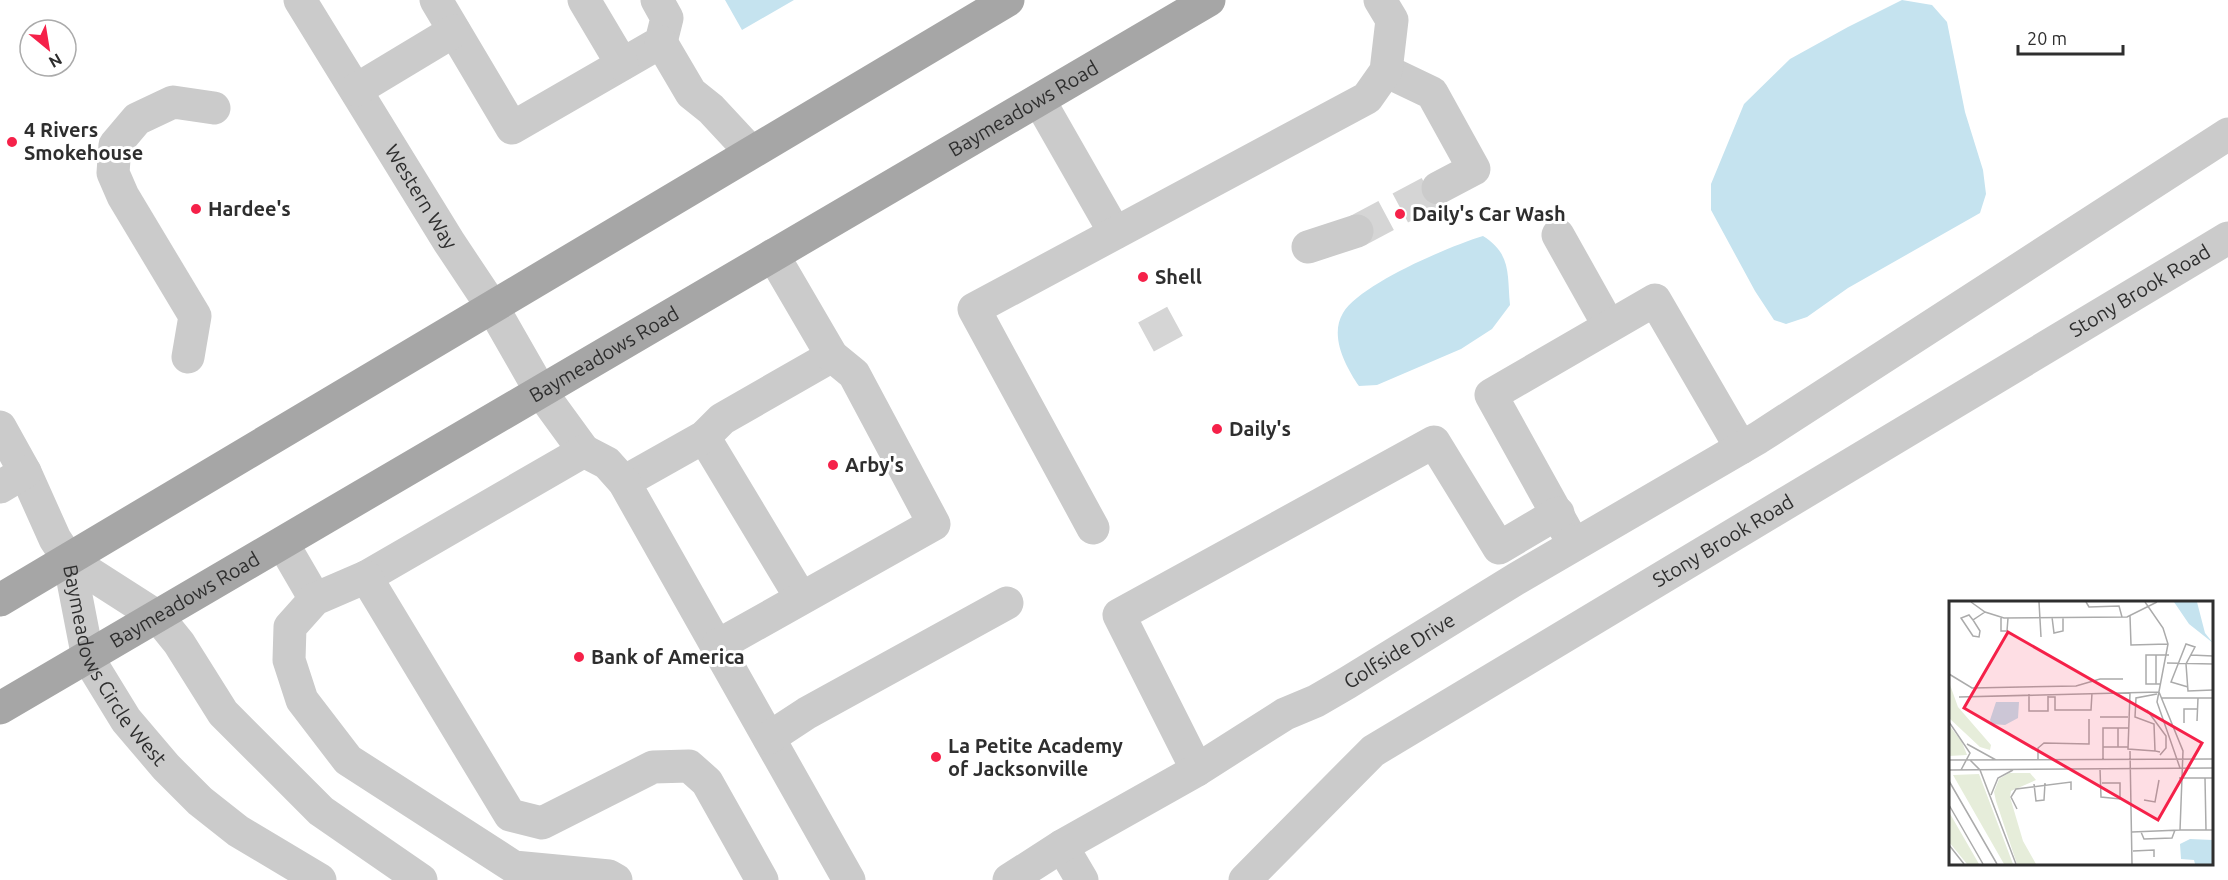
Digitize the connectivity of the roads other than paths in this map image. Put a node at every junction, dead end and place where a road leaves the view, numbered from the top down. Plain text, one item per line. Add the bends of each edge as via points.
1 (300, 0) edge
2 (436, 0) edge
3 (584, 0) edge
4 (657, 0) edge
5 (1008, 0) edge
6 (1209, 0) edge
7 (1380, 0) edge
8 (454, 32) junction
9 (661, 42) junction
10 (622, 64) junction
11 (1386, 70) junction
12 (356, 90) junction
13 (1039, 100) junction
14 (214, 108) dead end
15 (2228, 134) edge
16 (751, 152) junction
17 (1438, 188) tunnel mouth
18 (1357, 231) tunnel mouth
19 (1115, 233) junction
20 (1558, 235) dead end
21 (2228, 238) edge
22 (1308, 247) dead end
23 (773, 255) junction
24 (493, 308) junction
25 (1609, 326) junction
26 (832, 356) junction
27 (188, 357) dead end
28 (541, 393) junction
29 (0, 427) edge
30 (713, 428) junction
31 (1741, 448) junction
32 (584, 451) junction
33 (13, 480) edge
34 (624, 482) junction
35 (1558, 513) junction
36 (1093, 528) dead end
37 (283, 544) junction
38 (1573, 545) junction
39 (1499, 548) junction
40 (69, 560) junction
41 (366, 578) junction
42 (1516, 579) junction
43 (801, 598) junction
44 (315, 599) junction
45 (0, 600) edge
46 (1007, 603) dead end
47 (158, 617) junction
48 (717, 646) junction
49 (88, 658) junction
50 (0, 708) edge
51 (769, 738) junction
52 (1197, 770) junction
53 (1062, 846) junction
54 (320, 880) edge
55 (421, 880) edge
56 (616, 880) edge
57 (762, 880) edge
58 (849, 880) edge
59 (1009, 880) edge
60 (1082, 880) edge
61 (1245, 880) edge

1 - 12 street, Western Way
2 - 8 street
3 - 10 street
4 - 9 street via 667,18
5 - 16 main road
6 - 13 main road, Baymeadows Road
7 - 11 street via 1392,20
8 - 10 street via 512,128
8 - 12 street
9 - 10 street
9 - 16 street via 691,93
11 - 17 street via 1432,93 1474,169
11 - 19 street via 1367,98
12 - 24 street, Western Way
13 - 19 street
13 - 23 main road, Baymeadows Road
14 - 27 street via 173,102 137,119 115,145 112,173 195,316
15 - 31 street, Golfside Drive
16 - 24 main road
18 - 22 street
19 - 36 street via 974,309
20 - 25 street
21 - 61 street, Stony Brook Road via 1372,751
23 - 26 street
23 - 28 main road, Baymeadows Road
24 - 28 street, Western Way
24 - 40 main road
25 - 31 street via 1655,300
25 - 35 street via 1491,395
26 - 30 street
26 - 43 street via 854,374 934,524
28 - 32 street, Western Way
28 - 37 main road, Baymeadows Road
29 - 33 street
30 - 34 street
30 - 43 street
31 - 38 street, Golfside Drive
32 - 34 street via 607,464
32 - 41 street
33 - 40 street
34 - 48 street
35 - 38 street
35 - 39 street
37 - 44 street
37 - 47 main road, Baymeadows Road
38 - 42 street, Golfside Drive
39 - 42 street
39 - 52 street via 1434,442 1119,615
40 - 45 main road
40 - 47 street, Baymeadows Circle West
40 - 49 street, Baymeadows Circle West
41 - 44 street
41 - 57 street via 510,815 542,823 653,767 688,766 707,782
42 - 52 street, Golfside Drive
43 - 48 street
44 - 56 street via 290,627 289,660 302,700 348,760 514,867 609,876
46 - 51 street
47 - 49 main road, Baymeadows Road
47 - 55 street, Baymeadows Circle West via 223,712 321,811
48 - 51 street
49 - 50 main road, Baymeadows Road
49 - 54 street, Baymeadows Circle West via 126,720 200,801 238,831
51 - 58 street
52 - 53 street, Golfside Drive
53 - 59 street, Golfside Drive
53 - 60 street

